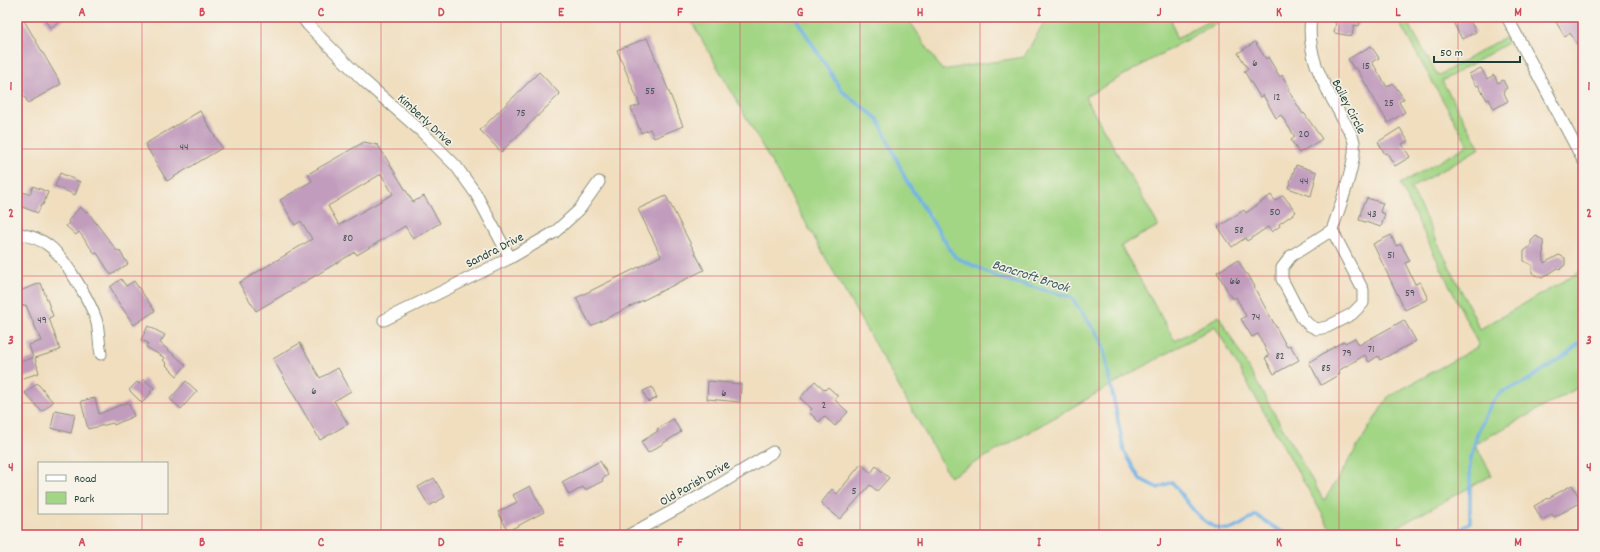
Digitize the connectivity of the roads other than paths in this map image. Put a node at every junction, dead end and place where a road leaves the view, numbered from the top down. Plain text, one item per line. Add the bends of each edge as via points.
1 (302, 17) edge
2 (1311, 17) edge
3 (1507, 17) edge
4 (1583, 160) edge
5 (599, 182) dead end
6 (1332, 230) junction
7 (17, 233) edge
8 (510, 258) junction
9 (384, 320) dead end
10 (101, 354) dead end
11 (773, 452) dead end
12 (629, 535) edge

1 - 8 street, Kimberly Drive via 363,80 456,166 476,194
2 - 6 street, Bailey Circle via 1311,50 1317,72 1354,141 1354,158
3 - 4 street
5 - 8 street, Sandra Drive via 579,210 555,232
6 - 6 street via 1291,256 1282,268 1282,279 1302,318 1317,329 1327,327 1352,314 1363,303 1363,290
7 - 10 street via 36,238 62,259 96,322
8 - 9 street, Sandra Drive
11 - 12 street, Old Parish Drive

